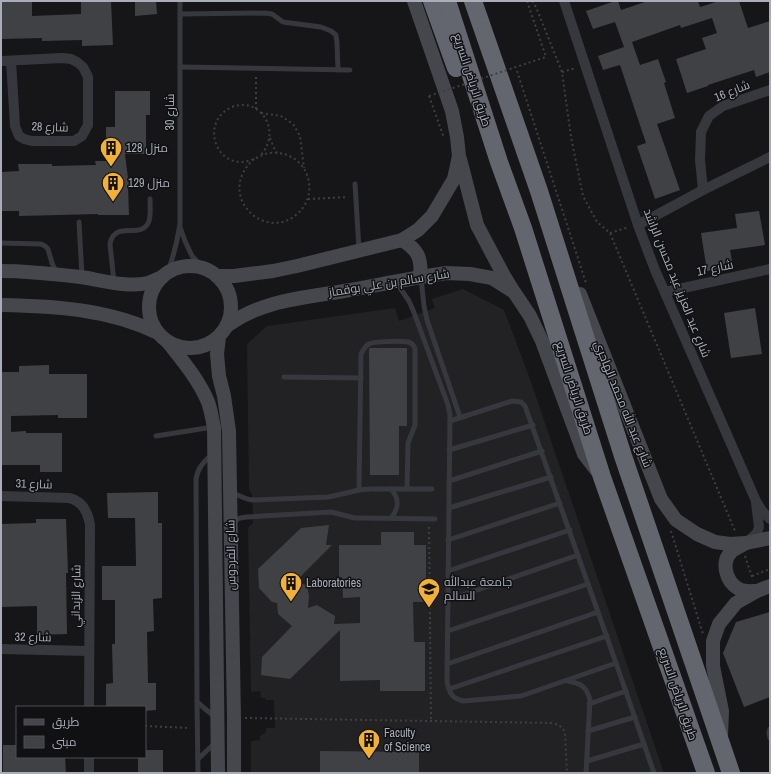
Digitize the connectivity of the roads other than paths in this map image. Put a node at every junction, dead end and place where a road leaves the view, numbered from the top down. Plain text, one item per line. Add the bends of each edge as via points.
1 (180, 1) edge
2 (414, 1) edge
3 (432, 1) edge
4 (447, 1) edge
5 (473, 1) edge
6 (564, 1) edge
7 (180, 14) junction
8 (6, 61) edge
9 (180, 67) junction
10 (338, 70) junction
11 (350, 70) dead end
12 (770, 90) edge
13 (459, 156) junction
14 (770, 157) edge
15 (499, 162) junction
16 (355, 184) dead end
17 (702, 190) junction
18 (540, 191) junction
19 (150, 199) dead end
20 (79, 222) dead end
21 (180, 224) junction
22 (638, 225) junction
23 (402, 240) junction
24 (1, 243) edge
25 (360, 250) junction
26 (204, 268) junction
27 (770, 269) edge
28 (1, 271) edge
29 (58, 275) junction
30 (165, 275) junction
31 (217, 276) junction
32 (82, 277) junction
33 (420, 277) junction
34 (396, 282) junction
35 (114, 283) junction
36 (514, 292) junction
37 (665, 292) junction
38 (1, 305) edge
39 (228, 326) junction
40 (163, 337) junction
41 (219, 337) junction
42 (284, 377) dead end
43 (361, 378) junction
44 (460, 417) junction
45 (450, 421) junction
46 (533, 425) junction
47 (214, 427) junction
48 (156, 436) dead end
49 (449, 450) junction
50 (542, 451) junction
51 (215, 452) junction
52 (551, 477) junction
53 (602, 478) junction
54 (449, 481) junction
55 (390, 489) junction
56 (407, 489) junction
57 (432, 489) dead end
58 (230, 490) junction
59 (359, 490) junction
60 (1, 496) edge
61 (67, 498) joint
62 (756, 501) junction
63 (560, 503) junction
64 (449, 508) junction
65 (391, 518) junction
66 (432, 519) road end
67 (770, 519) edge
68 (231, 523) junction
69 (570, 530) junction
70 (770, 538) edge
71 (448, 540) junction
72 (742, 544) junction
73 (578, 556) junction
74 (448, 571) junction
75 (588, 584) junction
76 (766, 590) edge
77 (448, 600) junction
78 (598, 612) junction
79 (448, 631) junction
80 (607, 636) junction
81 (1, 649) edge
82 (88, 650) junction
83 (616, 663) junction
84 (447, 664) junction
85 (567, 680) junction
86 (449, 689) junction
87 (626, 691) junction
88 (197, 702) junction
89 (589, 704) junction
90 (89, 706) edge
91 (635, 717) junction
92 (218, 720) junction
93 (770, 729) edge
94 (588, 731) junction
95 (770, 738) edge
96 (218, 740) junction
97 (644, 744) junction
98 (721, 744) junction
99 (89, 758) edge
100 (198, 759) junction
101 (587, 760) junction
102 (89, 773) edge
103 (198, 773) edge
104 (218, 773) edge
105 (234, 773) edge
106 (586, 773) edge
107 (653, 773) edge
108 (706, 773) edge
109 (731, 773) edge

1 - 7 lane, شارع 30
2 - 13 main road via 452,111
3 - 15 highway via 475,121 484,141
4 - 15 highway, طريق الرياض السريع
5 - 18 highway, طريق الرياض السريع
6 - 22 street, شارع عبد العزيز عبد محسن الراشد
7 - 9 lane, شارع 30
7 - 10 lane via 265,13 272,14 283,22 321,27 336,35
8 - 8 street, شارع 28 via 62,58 71,59 83,67 88,77 88,124 82,136 74,141 32,141 19,136 15,126
9 - 10 lane
9 - 21 lane, شارع 30
10 - 11 lane
12 - 17 street, شارع 16 via 723,106 709,116 700,132
13 - 23 main road via 454,179 432,216 418,230
13 - 36 main road via 477,226
14 - 17 street
15 - 53 highway, طريق الرياض السريع via 523,228
16 - 25 lane
17 - 22 street
18 - 72 main road, شارع عبد الله محمد الهاجري via 661,499 676,520 697,534 714,542
18 - 98 highway, طريق الرياض السريع via 623,456
19 - 35 lane via 150,216 146,226 136,231 118,231 111,239
20 - 32 lane
21 - 26 lane, شارع 30 via 184,241 192,256
21 - 30 lane, شارع 30 via 174,258
22 - 37 street, شارع عبد العزيز عبد محسن الراشد
23 - 25 main road
23 - 33 main road via 412,246 418,255
24 - 29 lane via 45,246
25 - 31 main road via 273,271
26 - 30 main road via 178,268
26 - 31 main road
27 - 37 street, شارع 17
28 - 29 main road
29 - 32 main road
30 - 35 main road via 147,283
30 - 40 main road via 153,290 149,304 151,319
31 - 39 main road via 228,290 231,299
32 - 35 main road
33 - 34 main road, شارع سالم بن علي بوقماز
33 - 36 main road, شارع سالم بن علي بوقماز via 446,273 470,274 492,278
33 - 44 lane via 427,320
34 - 39 main road, شارع سالم بن علي بوقماز via 290,299 256,309
34 - 45 lane via 413,310 448,405
36 - 53 main road, شارع سالم بن علي بوقماز via 542,341 584,454
37 - 62 street, شارع عبد العزيز عبد محسن الراشد
38 - 40 main road via 43,306 91,312 133,322
39 - 41 main road
40 - 41 main road via 176,346 185,348 207,345
40 - 47 main road, شارع الفردوس via 197,382 208,402
41 - 58 main road, شارع الفردوس via 219,376 229,431
42 - 43 lane
43 - 56 lane via 361,354 370,343 408,342 414,346 415,425 408,443
43 - 59 lane
44 - 45 lane
44 - 46 lane via 516,401 525,406
45 - 49 lane
46 - 49 lane
46 - 50 lane
47 - 48 lane
47 - 51 main road, شارع الفردوس
49 - 54 lane
50 - 52 lane
50 - 54 lane
51 - 88 lane via 202,463 196,479
51 - 92 main road, شارع الفردوس
52 - 63 lane
52 - 64 lane
53 - 108 highway, طريق الرياض السريع
54 - 64 lane
55 - 56 lane
55 - 59 lane
55 - 65 lane via 397,500 395,513
56 - 57 lane
58 - 59 lane via 238,496 252,500 329,497
58 - 68 main road, شارع الفردوس
60 - 61 street, شارع 31
61 - 82 street, شارع الزبداني via 84,506 89,520
62 - 67 street, شارع عبد العزيز عبد محسن الراشد
62 - 72 street, شارع عبد العزيز عبد محسن الراشد via 759,517 757,534
63 - 69 lane
63 - 71 lane
64 - 71 lane
65 - 66 lane
65 - 68 lane via 355,518 331,512 247,517
68 - 105 main road, شارع الفردوس
69 - 73 lane
69 - 74 lane
70 - 72 main road, شارع عبد الله محمد الهاجري
71 - 74 lane
72 - 76 main road via 731,552 727,560 725,569 728,577 740,590
73 - 75 lane
73 - 77 lane
74 - 77 lane
75 - 78 lane
75 - 79 lane
76 - 98 main road via 736,603 719,624 714,641 713,666 722,711
77 - 79 lane
78 - 80 lane
78 - 84 lane
79 - 84 lane
80 - 83 lane
80 - 86 lane
81 - 82 street, شارع 32
82 - 90 street, شارع الزبداني
83 - 85 lane
83 - 87 lane
84 - 86 lane
85 - 86 lane via 521,696 463,701 457,700
85 - 89 lane via 584,687 590,700
87 - 89 lane
87 - 91 lane
88 - 92 lane
88 - 100 lane
89 - 94 lane
91 - 94 lane
91 - 97 lane
92 - 96 main road, شارع الفردوس
93 - 95 lane
94 - 101 lane
96 - 100 lane
96 - 104 main road, شارع الفردوس
97 - 101 lane
97 - 107 lane
98 - 109 highway, طريق الرياض السريع
99 - 102 street
100 - 103 lane
101 - 106 lane

